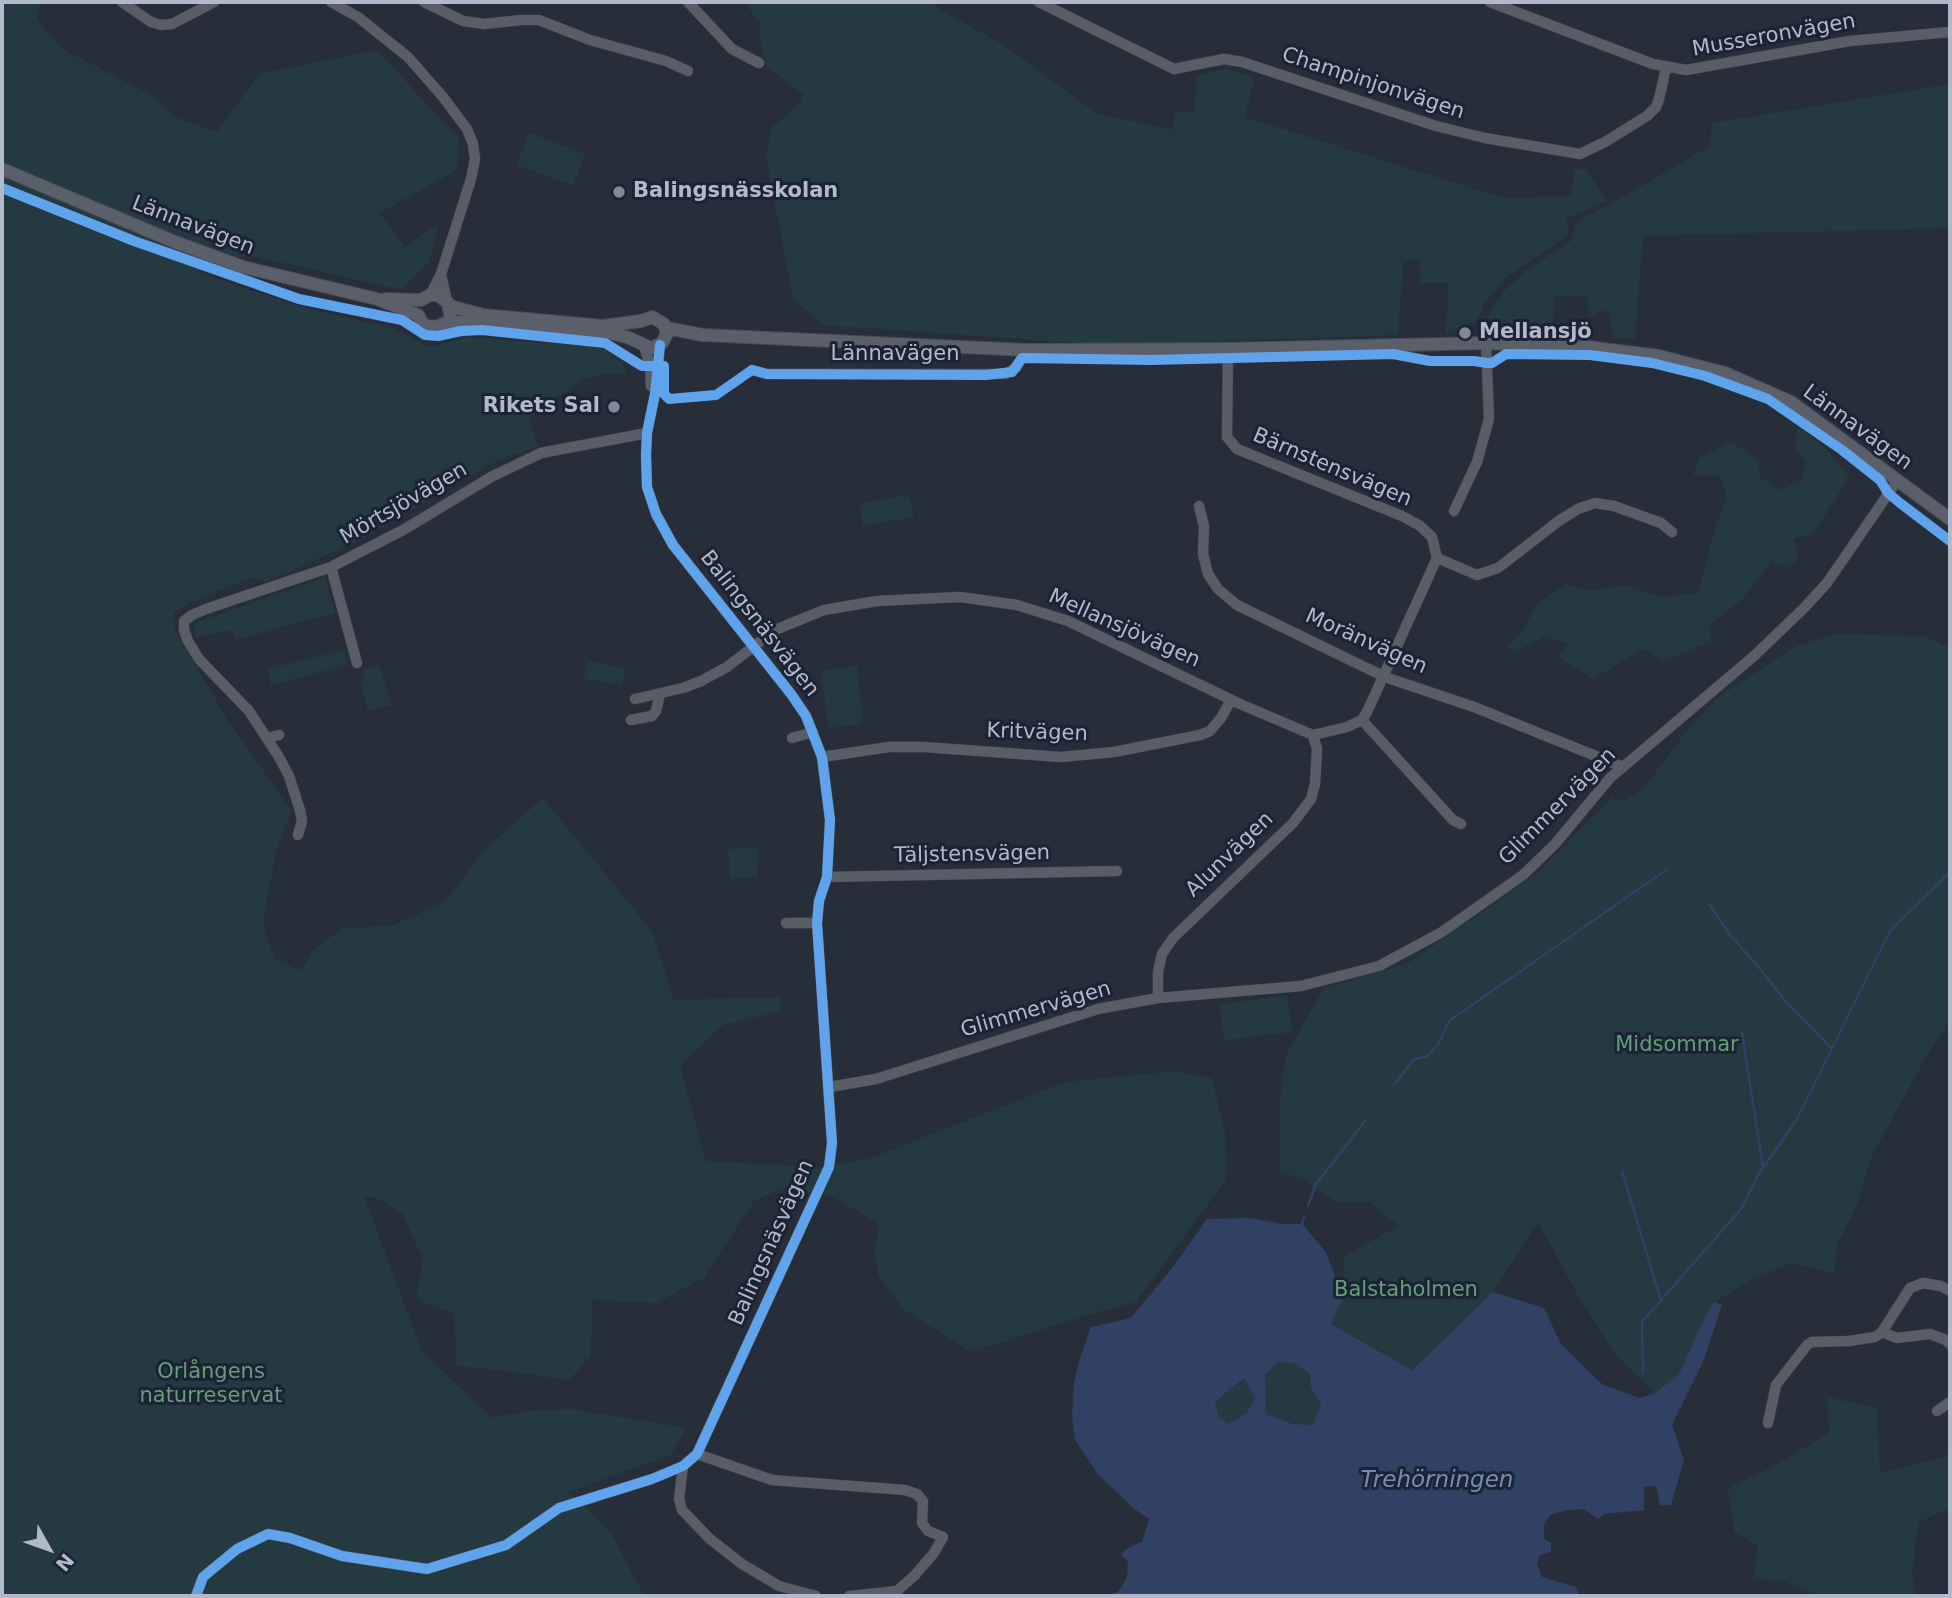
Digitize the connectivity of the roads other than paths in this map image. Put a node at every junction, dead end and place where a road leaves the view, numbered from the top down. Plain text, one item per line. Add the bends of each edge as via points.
1 (122, 2) edge
2 (214, 2) edge
3 (331, 2) edge
4 (424, 2) edge
5 (688, 2) edge
6 (1040, 2) edge
7 (1490, 2) edge
8 (1950, 32) edge
9 (759, 63) dead end
10 (1666, 68) junction
11 (688, 71) dead end
12 (2, 169) edge
13 (441, 274) junction
14 (425, 297) junction
15 (377, 299) junction
16 (448, 303) junction
17 (418, 315) junction
18 (641, 321) junction
19 (445, 323) junction
20 (663, 338) junction
21 (1486, 343) junction
22 (641, 344) junction
23 (1228, 349) junction
24 (1026, 350) junction
25 (752, 370) dead end
26 (652, 410) junction
27 (647, 433) junction
28 (1897, 481) junction
29 (1199, 506) dead end
30 (1454, 512) dead end
31 (1950, 519) edge
32 (1672, 533) dead end
33 (1437, 558) junction
34 (331, 567) junction
35 (753, 647) junction
36 (357, 663) dead end
37 (1385, 677) junction
38 (660, 694) junction
39 (635, 699) dead end
40 (1231, 700) junction
41 (631, 720) dead end
42 (1362, 720) junction
43 (813, 732) junction
44 (279, 735) dead end
45 (1312, 735) junction
46 (792, 737) dead end
47 (267, 738) junction
48 (822, 757) junction
49 (1623, 767) junction
50 (1461, 824) dead end
51 (298, 835) dead end
52 (1117, 871) dead end
53 (827, 877) junction
54 (786, 923) dead end
55 (817, 923) junction
56 (1158, 998) junction
57 (829, 1087) junction
58 (1950, 1291) edge
59 (1882, 1332) junction
60 (1950, 1344) edge
61 (1950, 1402) edge
62 (1937, 1411) dead end
63 (1768, 1423) dead end
64 (697, 1454) junction
65 (683, 1466) junction
66 (196, 1596) edge
67 (816, 1596) edge
68 (849, 1596) edge

1 - 2 street via 161,25
3 - 13 street via 408,57 470,137 473,173
4 - 11 street via 463,21 540,20
5 - 9 street via 732,49
6 - 10 street, Champinjonvägen via 1174,69 1224,59 1241,62 1436,126 1580,154 1656,107
7 - 10 street, Musseronvägen
8 - 10 street, Musseronvägen via 1850,41 1697,69
12 - 15 main road, Lännavägen via 243,267
13 - 14 street
13 - 16 street
14 - 15 main road, Lännavägen
14 - 16 main road, Lännavägen via 441,296
14 - 17 main road via 417,307
15 - 17 main road, Lännavägen
16 - 18 main road, Lännavägen via 483,315 603,326
16 - 19 main road
17 - 19 main road, Lännavägen via 430,327
18 - 20 main road, Lännavägen via 656,318
18 - 22 main road via 636,332
19 - 22 main road, Lännavägen via 482,321 591,331
20 - 22 main road, Lännavägen via 651,348
20 - 24 main road, Lännavägen via 703,335
20 - 26 street, Balingsnäsvägen
21 - 23 main road, Lännavägen
21 - 28 main road, Lännavägen via 1599,348 1659,356 1725,373 1791,402
21 - 30 street via 1489,419 1477,462
22 - 26 street, Balingsnäsvägen via 650,366
23 - 24 main road, Lännavägen
23 - 33 street, Bärnstensvägen via 1227,437 1237,449 1410,520 1432,537
24 - 25 street, Lännavägen via 1016,369 1005,374 768,374
26 - 27 street, Balingsnäsvägen
27 - 34 street, Mörtsjövägen via 541,453
27 - 35 street, Balingsnäsvägen via 648,487 661,526
28 - 31 main road, Lännavägen
28 - 49 street, Glimmervägen via 1804,608
29 - 37 street, Moränvägen via 1206,568 1224,594 1237,605
32 - 33 street via 1661,523 1595,503 1560,520 1498,568 1477,575
33 - 37 street
34 - 36 street
34 - 47 street, Mörtsjövägen via 206,609 184,621 188,641 199,659 235,694
35 - 38 street, Mellansjövägen via 711,676
35 - 40 street, Mellansjövägen via 787,624 824,610 877,601 960,597 1042,611
35 - 43 street, Balingsnäsvägen via 791,694
37 - 42 street
37 - 49 street, Moränvägen
38 - 39 street, Mellansjövägen
38 - 41 street via 652,716
40 - 45 street, Mellansjövägen
40 - 48 street, Kritvägen via 1210,731 1114,752 1061,757 889,747
42 - 45 street
42 - 50 street
43 - 46 street
43 - 48 street, Balingsnäsvägen
44 - 47 street
45 - 56 street, Alunvägen via 1317,749 1311,799 1173,938 1162,954
47 - 51 street via 289,776 300,810
48 - 53 street, Balingsnäsvägen via 831,820
49 - 56 street, Glimmervägen via 1522,875 1442,932 1379,967 1301,986
52 - 53 street, Täljstensvägen
53 - 55 street, Balingsnäsvägen
54 - 55 street
55 - 57 street, Balingsnäsvägen
56 - 57 street, Glimmervägen via 1098,1009 876,1079
57 - 64 street, Balingsnäsvägen via 830,1167
58 - 59 street via 1923,1283 1910,1288
59 - 60 street via 1897,1338 1930,1334
59 - 63 street via 1875,1337 1807,1345 1776,1385
61 - 62 street
64 - 65 street, Balingsnäsvägen
64 - 68 street via 772,1479 918,1494 923,1501 922,1523 943,1537 934,1553 897,1591
65 - 66 street, Balingsnäsvägen via 559,1508 506,1545 428,1569 342,1556 268,1534 237,1549 203,1577
65 - 67 street via 678,1499 682,1510 710,1539 779,1586

